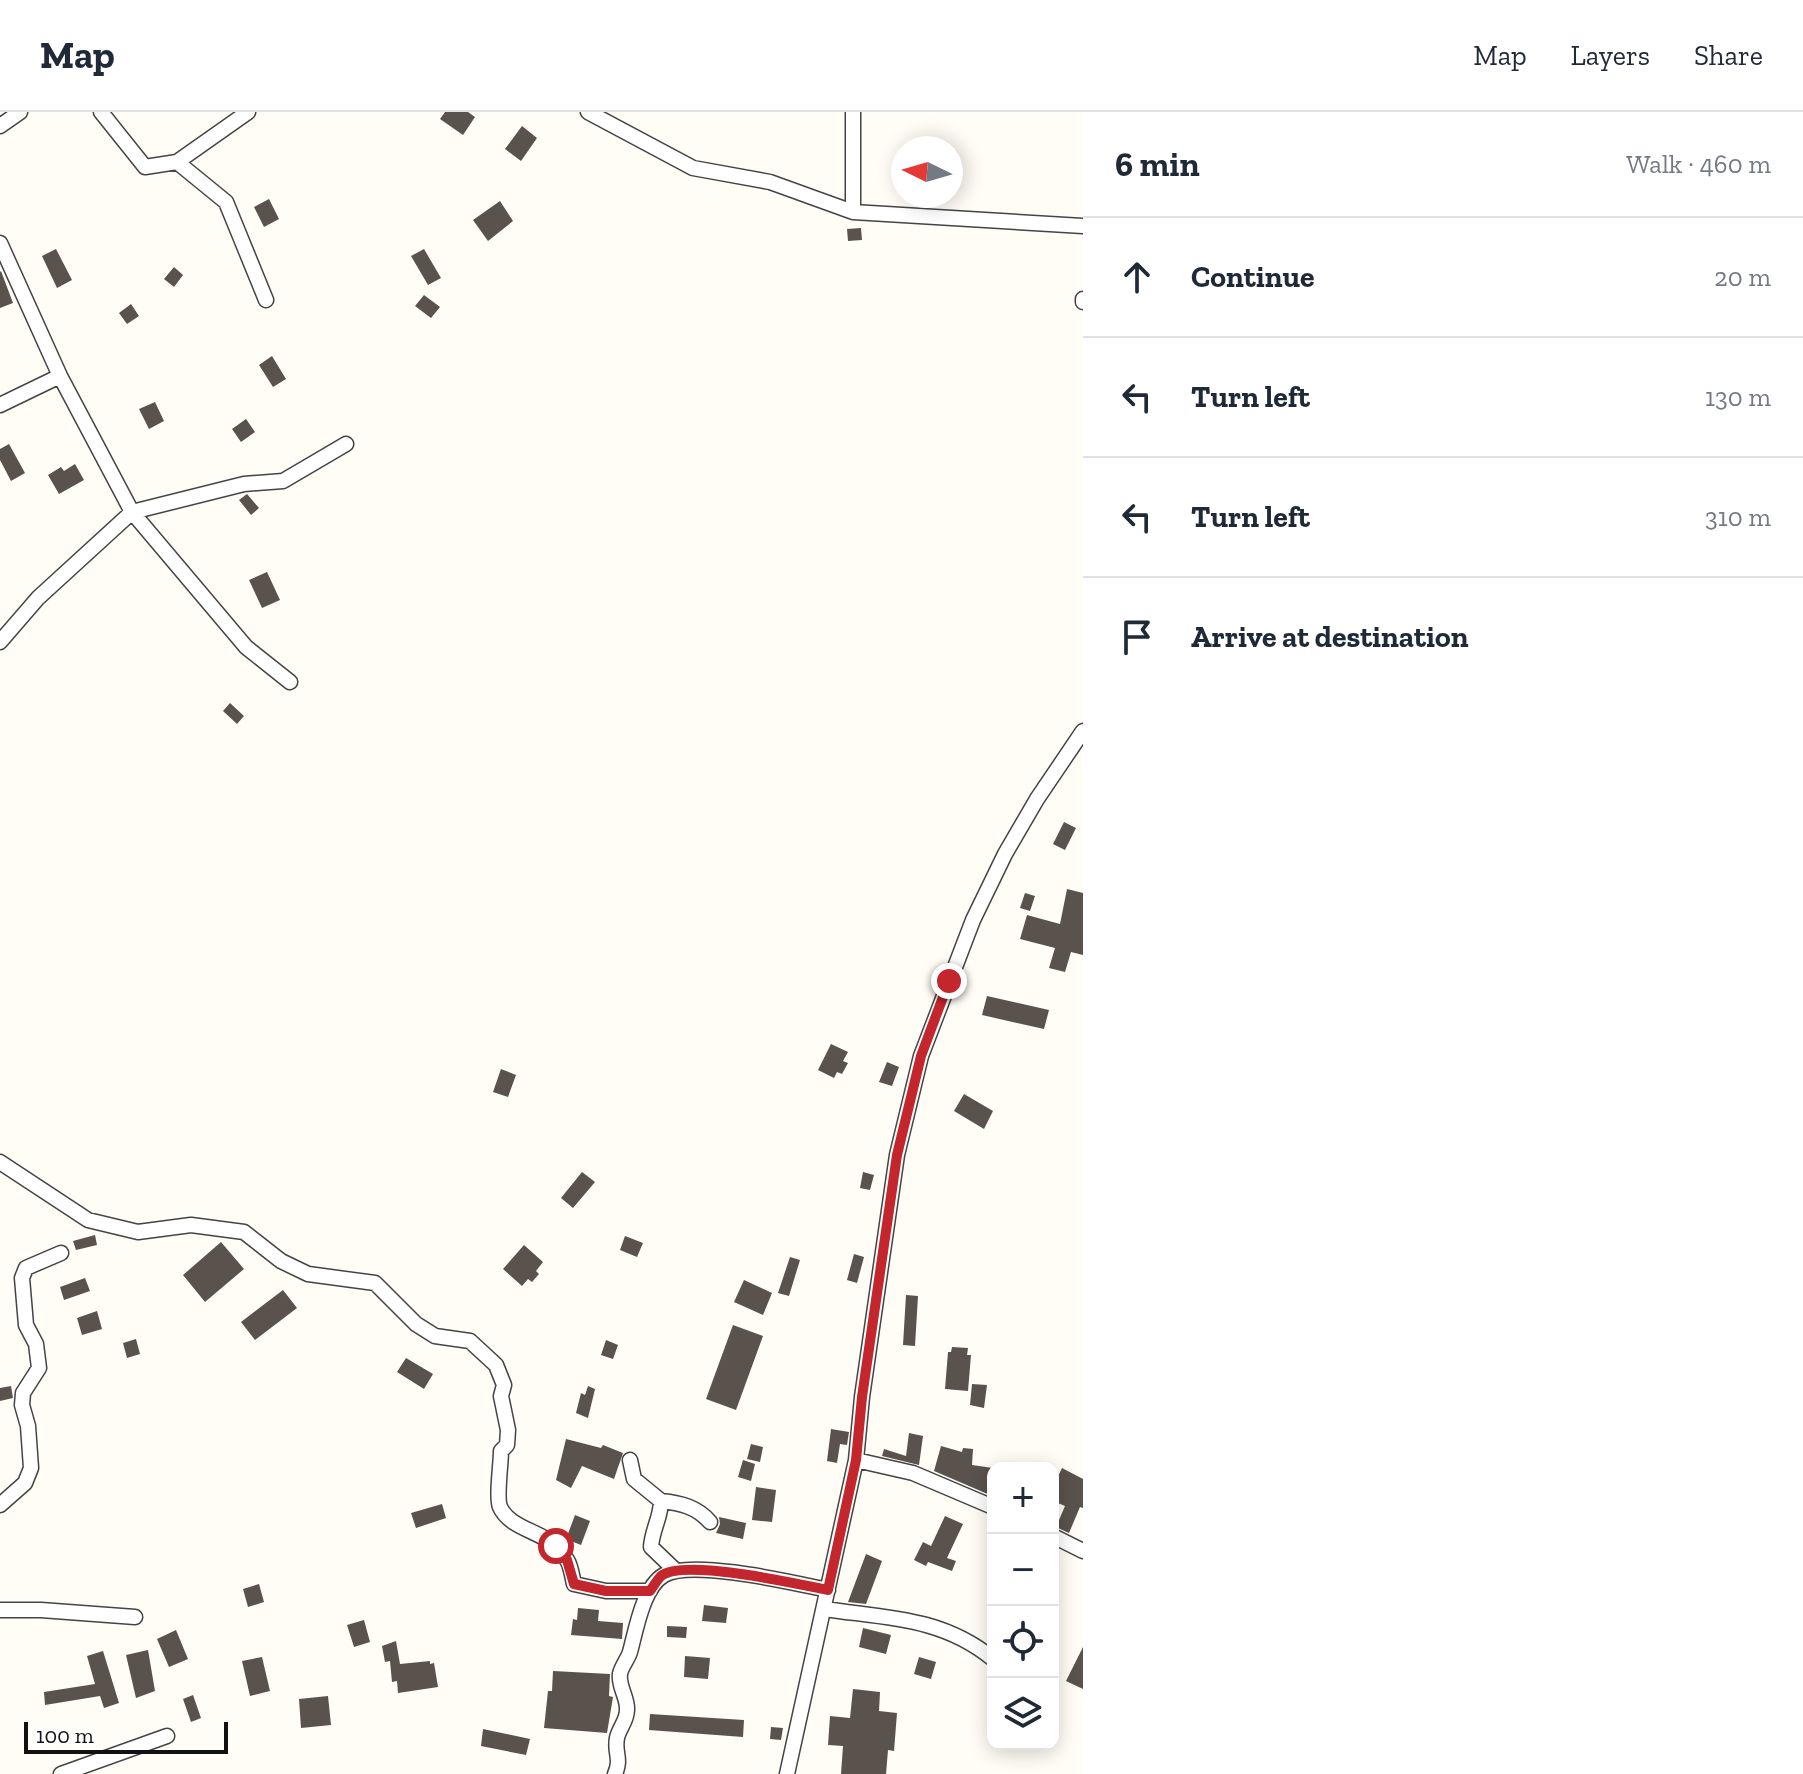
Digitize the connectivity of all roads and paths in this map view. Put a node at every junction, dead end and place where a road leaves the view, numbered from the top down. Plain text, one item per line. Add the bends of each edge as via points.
1 (20, 112) edge
2 (101, 112) edge
3 (248, 112) edge
4 (588, 112) edge
5 (853, 112) edge
6 (0, 126) edge
7 (177, 162) junction
8 (853, 212) junction
9 (1083, 226) edge
10 (0, 243) edge
11 (266, 300) dead end
12 (60, 376) junction
13 (0, 405) edge
14 (346, 444) dead end
15 (132, 512) junction
16 (0, 642) edge
17 (290, 682) dead end
18 (1083, 731) edge
19 (1078, 747) edge
20 (0, 1162) edge
21 (61, 1253) dead end
22 (630, 1460) dead end
23 (856, 1460) junction
24 (661, 1501) junction
25 (987, 1504) edge
26 (0, 1505) edge
27 (710, 1522) dead end
28 (1059, 1539) edge
29 (1083, 1551) edge
30 (676, 1571) junction
31 (828, 1590) junction
32 (650, 1591) junction
33 (824, 1609) junction
34 (0, 1610) edge
35 (135, 1617) dead end
36 (987, 1655) edge
37 (167, 1736) dead end
38 (61, 1774) edge
39 (615, 1774) edge
40 (787, 1774) edge

1 - 6 street
2 - 7 street via 145,167
3 - 7 street
4 - 8 street via 693,168 770,182
5 - 8 street
7 - 11 street via 226,202
8 - 9 street
10 - 12 street
12 - 13 street
12 - 15 street
14 - 15 street via 283,481 244,484
15 - 16 street via 38,598
15 - 17 street via 246,647
18 - 19 street
19 - 23 street via 1037,799 986,893 921,1056 897,1155
20 - 32 street via 88,1220 138,1232 191,1225 244,1232 308,1274 375,1283 435,1336 470,1341 496,1365 504,1385 508,1430 501,1451 499,1505 513,1524 556,1546 574,1584 606,1591
21 - 26 street via 26,1268 22,1278 26,1325 36,1344 39,1368 23,1393 22,1405 31,1468 25,1483
22 - 24 street via 634,1479
23 - 25 street via 913,1473
23 - 31 street
24 - 27 street via 689,1506
24 - 30 street via 651,1547
28 - 29 street
30 - 31 street via 744,1573
30 - 32 street via 662,1576
31 - 33 street
32 - 39 street via 620,1674 628,1707 617,1738 620,1763
33 - 36 street via 942,1628
33 - 40 street
34 - 35 street
37 - 38 street

